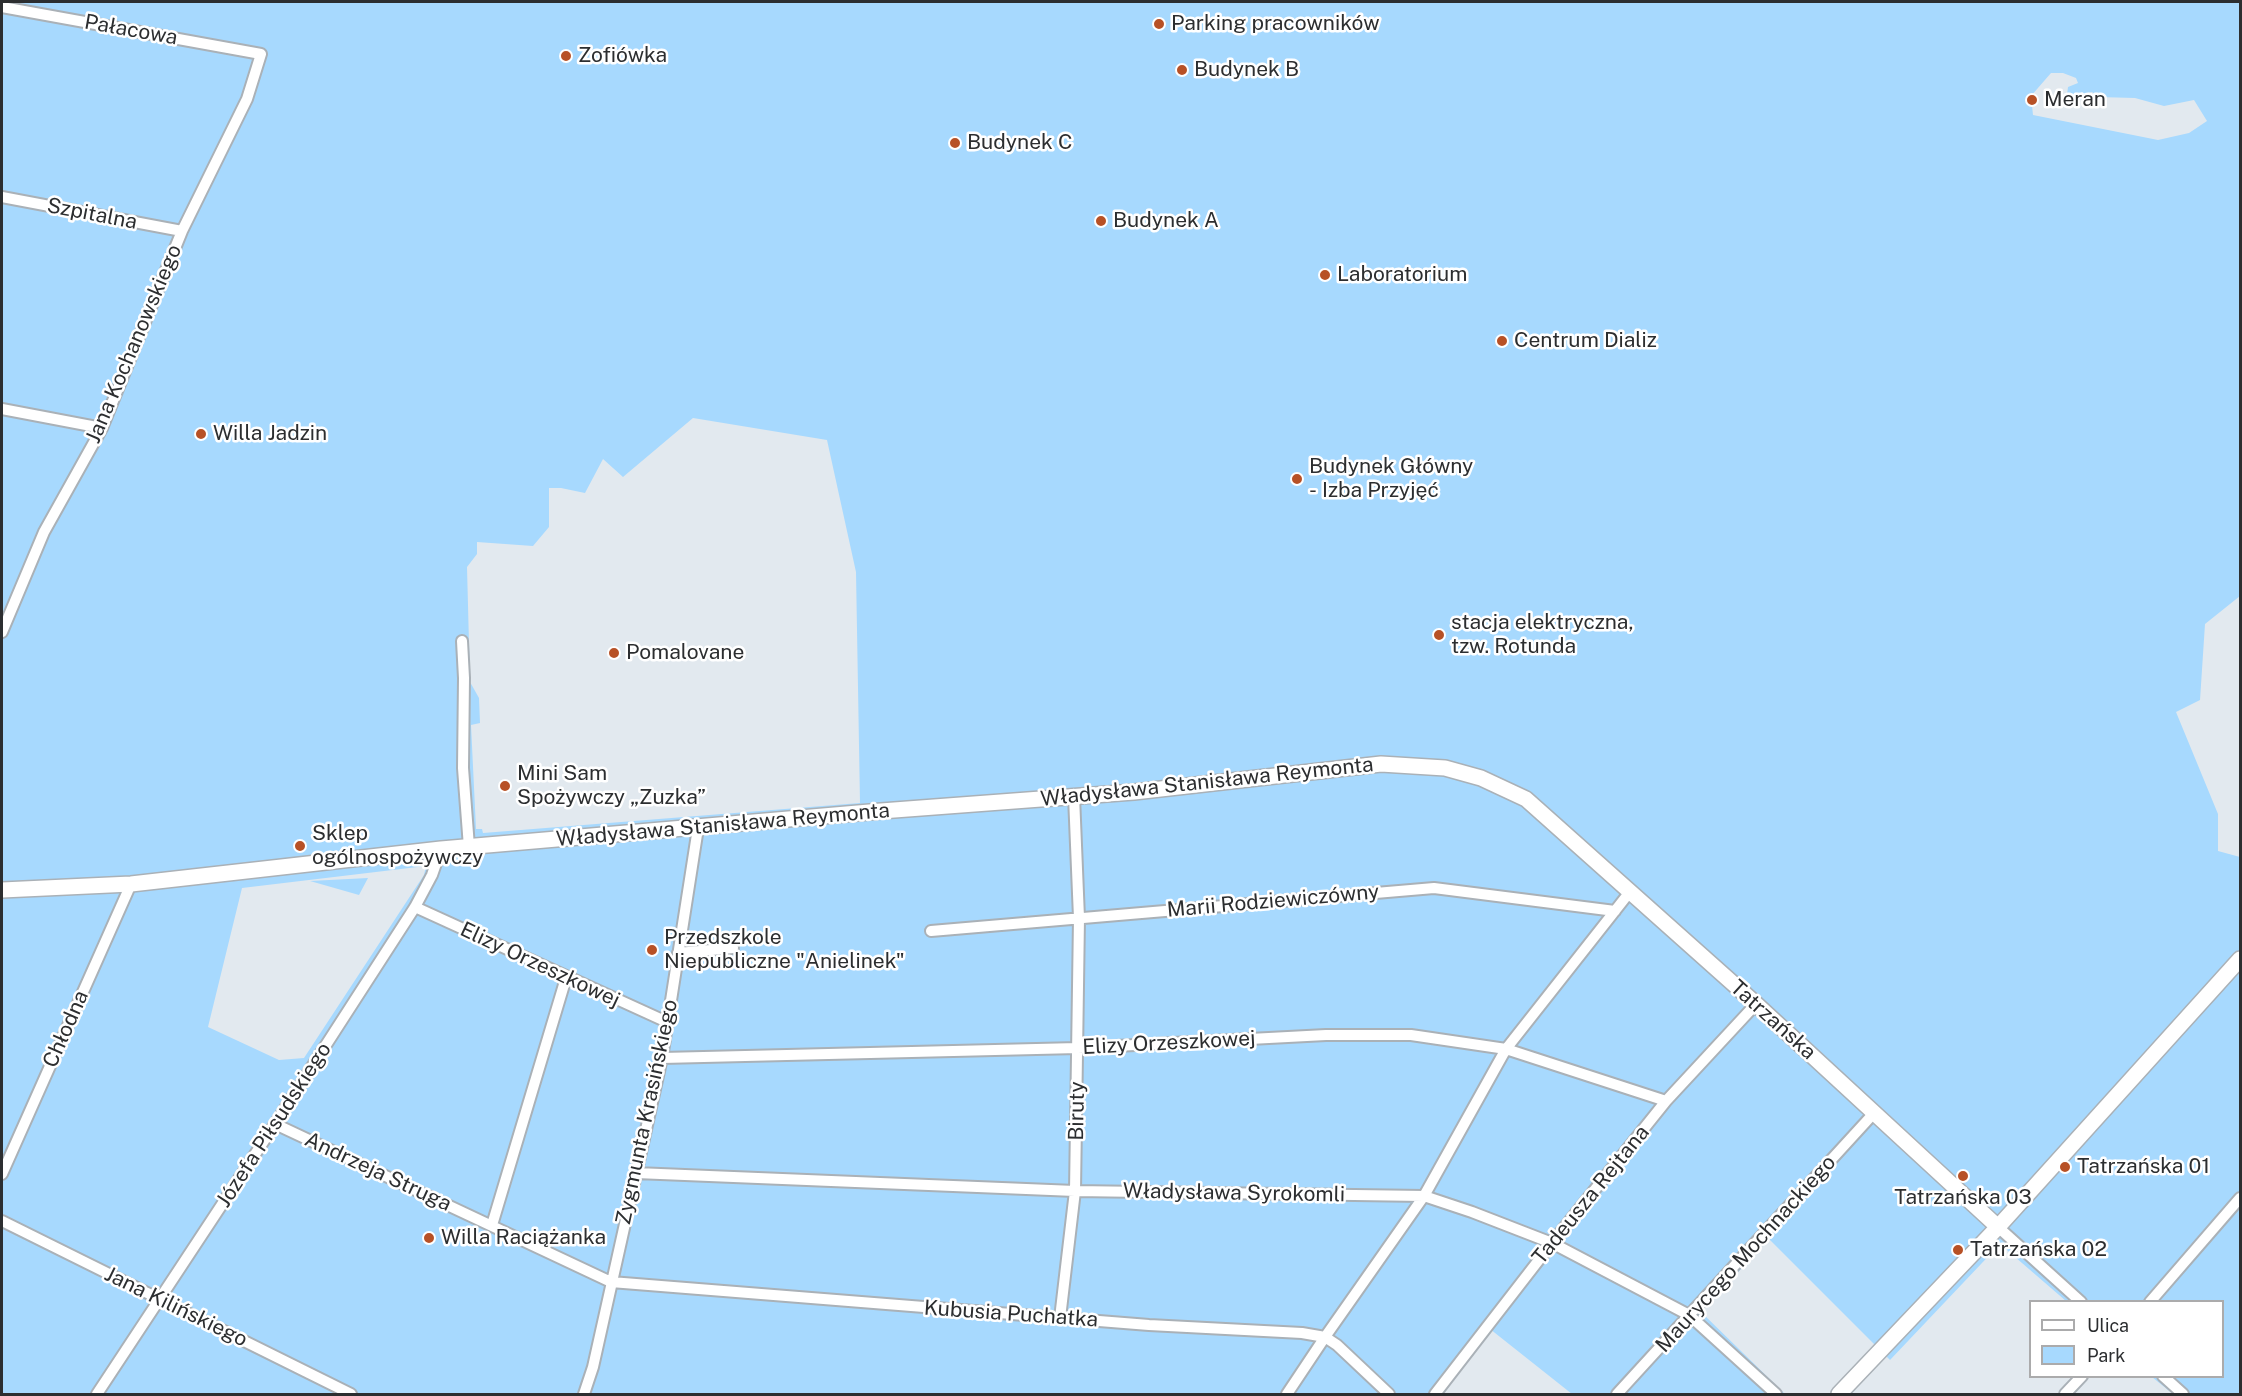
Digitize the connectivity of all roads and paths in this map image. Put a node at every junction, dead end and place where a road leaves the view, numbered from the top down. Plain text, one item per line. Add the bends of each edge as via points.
1 (2, 7) edge
2 (261, 54) joint
3 (2, 197) edge
4 (182, 231) junction
5 (2, 409) edge
6 (102, 428) junction
7 (2, 632) edge
8 (462, 640) dead end
9 (1445, 768) joint
10 (1074, 796) junction
11 (698, 828) junction
12 (469, 847) junction
13 (441, 849) junction
14 (131, 884) junction
15 (2, 890) edge
16 (1629, 893) junction
17 (415, 907) junction
18 (1615, 910) junction
19 (1078, 918) junction
20 (931, 931) dead end
21 (733, 948) dead end
22 (678, 953) junction
23 (2241, 959) edge
24 (567, 978) junction
25 (1756, 1004) junction
26 (667, 1022) junction
27 (1078, 1048) junction
28 (1506, 1049) junction
29 (662, 1058) junction
30 (1666, 1101) junction
31 (1874, 1113) junction
32 (275, 1124) junction
33 (636, 1173) junction
34 (2, 1174) edge
35 (1075, 1191) junction
36 (1424, 1196) junction
37 (2241, 1198) edge
38 (2, 1221) edge
39 (492, 1225) junction
40 (1998, 1227) junction
41 (1552, 1243) junction
42 (611, 1282) junction
43 (160, 1299) junction
44 (2079, 1300) edge
45 (2152, 1300) edge
46 (1689, 1315) junction
47 (1060, 1318) junction
48 (1325, 1337) junction
49 (2081, 1378) edge
50 (2164, 1378) edge
51 (97, 1395) edge
52 (351, 1395) edge
53 (584, 1395) edge
54 (1287, 1395) edge
55 (1389, 1395) edge
56 (1435, 1395) edge
57 (1617, 1395) edge
58 (1776, 1395) edge
59 (1839, 1395) edge
60 (2065, 1395) edge
61 (2182, 1395) edge

1 - 2 street, Pałacowa
2 - 4 street, Jana Kochanowskiego via 247,99
3 - 4 street, Szpitalna
4 - 6 street, Jana Kochanowskiego
5 - 6 street
6 - 7 street, Jana Kochanowskiego via 44,532
8 - 12 street via 463,768
9 - 10 street, Władysława Stanisława Reymonta via 1381,765
9 - 16 street, Tatrzańska via 1481,778 1526,800
10 - 11 street, Władysława Stanisława Reymonta
10 - 19 street, Biruty
11 - 12 street, Władysława Stanisława Reymonta
11 - 22 street, Zygmunta Krasińskiego
12 - 13 street, Władysława Stanisława Reymonta
13 - 14 street, Władysława Stanisława Reymonta
13 - 17 street, Józefa Piłsudskiego
14 - 15 street, Władysława Stanisława Reymonta
14 - 34 street, Chłodna
16 - 18 street
16 - 25 street, Tatrzańska
17 - 24 street, Elizy Orzeszkowej
17 - 32 street, Józefa Piłsudskiego
18 - 19 street, Marii Rodziewiczówny via 1434,888
18 - 28 street
19 - 20 street, Marii Rodziewiczówny
19 - 27 street, Biruty
21 - 22 street
22 - 26 street, Zygmunta Krasińskiego
23 - 40 street
24 - 26 street, Elizy Orzeszkowej
24 - 39 street
25 - 30 street, Tadeusza Rejtana
25 - 31 street, Tatrzańska
26 - 29 street, Zygmunta Krasińskiego
27 - 28 street, Elizy Orzeszkowej via 1326,1035 1412,1035
27 - 29 street, Elizy Orzeszkowej
27 - 35 street, Biruty
28 - 30 street, Elizy Orzeszkowej
28 - 36 street
29 - 33 street, Zygmunta Krasińskiego
30 - 41 street, Tadeusza Rejtana
31 - 40 street, Tatrzańska
31 - 46 street, Maurycego Mochnackiego
32 - 39 street, Andrzeja Struga
32 - 43 street, Józefa Piłsudskiego
33 - 35 street, Władysława Syrokomli
33 - 42 street, Zygmunta Krasińskiego
35 - 36 street, Władysława Syrokomli
35 - 47 street, Biruty
36 - 41 street, Władysława Syrokomli
36 - 48 street
37 - 45 street
38 - 43 street, Jana Kilińskiego
39 - 42 street, Andrzeja Struga
40 - 44 street, Tatrzańska
40 - 59 street
41 - 46 street, Władysława Syrokomli
41 - 56 street, Tadeusza Rejtana
42 - 47 street, Kubusia Puchatka
42 - 53 street, Zygmunta Krasińskiego
43 - 51 street, Józefa Piłsudskiego
43 - 52 street, Jana Kilińskiego
46 - 57 street, Maurycego Mochnackiego
46 - 58 street, Władysława Syrokomli
47 - 48 street, Kubusia Puchatka
48 - 54 street
48 - 55 street, Kubusia Puchatka
49 - 60 street
50 - 61 street

